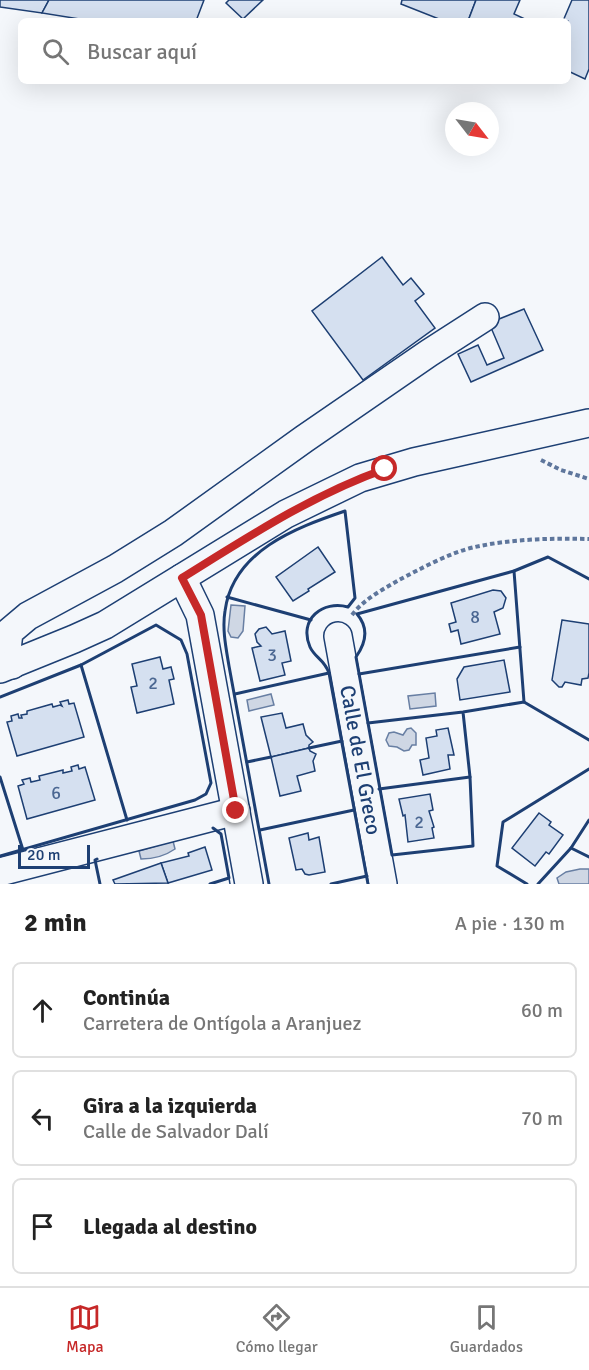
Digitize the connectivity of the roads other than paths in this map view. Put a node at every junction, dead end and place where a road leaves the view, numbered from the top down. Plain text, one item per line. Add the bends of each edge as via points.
1 (485, 318) dead end
2 (589, 423) edge
3 (182, 578) junction
4 (338, 636) road end
5 (6, 667) edge
6 (236, 811) junction
7 (0, 872) edge
8 (249, 884) edge
9 (382, 884) edge

1 - 5 street via 304,439 173,533 28,616 9,632
2 - 3 street via 404,464 360,478 286,514
3 - 5 street via 105,625
3 - 6 street via 201,615
4 - 9 street, Calle de El Greco
6 - 7 street
6 - 8 street

